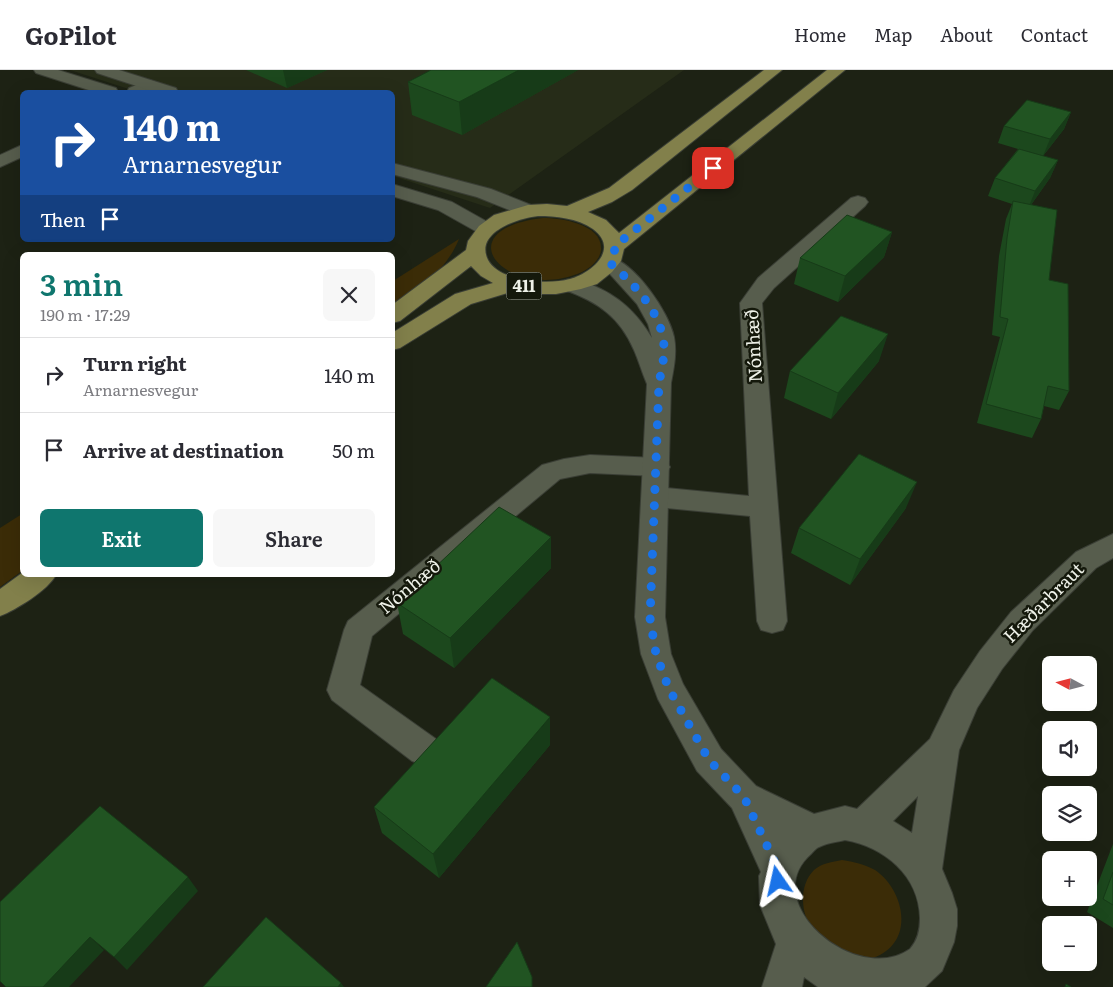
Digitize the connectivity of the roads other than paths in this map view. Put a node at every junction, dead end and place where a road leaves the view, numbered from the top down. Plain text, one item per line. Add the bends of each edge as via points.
1 (42, 70) edge
2 (103, 70) edge
3 (774, 70) edge
4 (837, 70) edge
5 (142, 89) edge
6 (104, 90) edge
7 (20, 151) edge
8 (0, 162) edge
9 (395, 169) edge
10 (395, 191) edge
11 (858, 202) dead end
12 (529, 211) junction
13 (567, 212) junction
14 (486, 229) junction
15 (476, 252) junction
16 (612, 255) junction
17 (514, 284) junction
18 (573, 285) junction
19 (395, 314) edge
20 (395, 341) edge
21 (659, 383) junction
22 (657, 467) junction
23 (656, 497) junction
24 (763, 507) junction
25 (1113, 545) edge
26 (39, 577) edge
27 (0, 604) edge
28 (772, 621) dead end
29 (424, 750) edge
30 (942, 750) junction
31 (744, 797) junction
32 (864, 826) junction
33 (810, 830) junction
34 (778, 869) junction
35 (924, 870) junction
36 (795, 942) junction
37 (854, 985) edge
38 (782, 987) edge

1 - 6 street
2 - 5 street
3 - 13 main road via 625,186 601,200
4 - 16 main road, 411
7 - 8 street
9 - 12 street via 484,193
10 - 14 street via 445,206
11 - 24 street, Nónhæð via 766,283 751,303
12 - 13 main road
12 - 14 main road via 512,215
13 - 16 main road via 600,225 610,235
14 - 15 main road via 478,240
15 - 17 main road, 411 via 487,271
15 - 19 main road
16 - 18 main road, 411 via 602,272
16 - 21 street via 654,314 664,347
17 - 18 main road, 411 via 533,288
17 - 20 main road, 411 via 463,299
18 - 21 street via 612,303 626,317 639,336
21 - 22 street
22 - 23 street
22 - 29 street, Nónhæð via 573,465 551,472 359,630 343,690
23 - 24 street
23 - 31 street via 650,618 656,654 669,689 709,760
24 - 28 street, Nónhæð
25 - 30 street, Hæðarbraut via 1086,560 1022,621 965,700
26 - 27 main road
30 - 32 street, Hæðarbraut
30 - 35 street, Hæðarbraut
31 - 33 street
31 - 34 street
32 - 33 street via 826,824
32 - 35 street via 907,850
33 - 34 street via 796,839
34 - 36 street via 776,893 782,918
35 - 37 street via 935,894 939,919 936,943 924,964 906,978 882,985
36 - 37 street via 812,961
36 - 38 street

